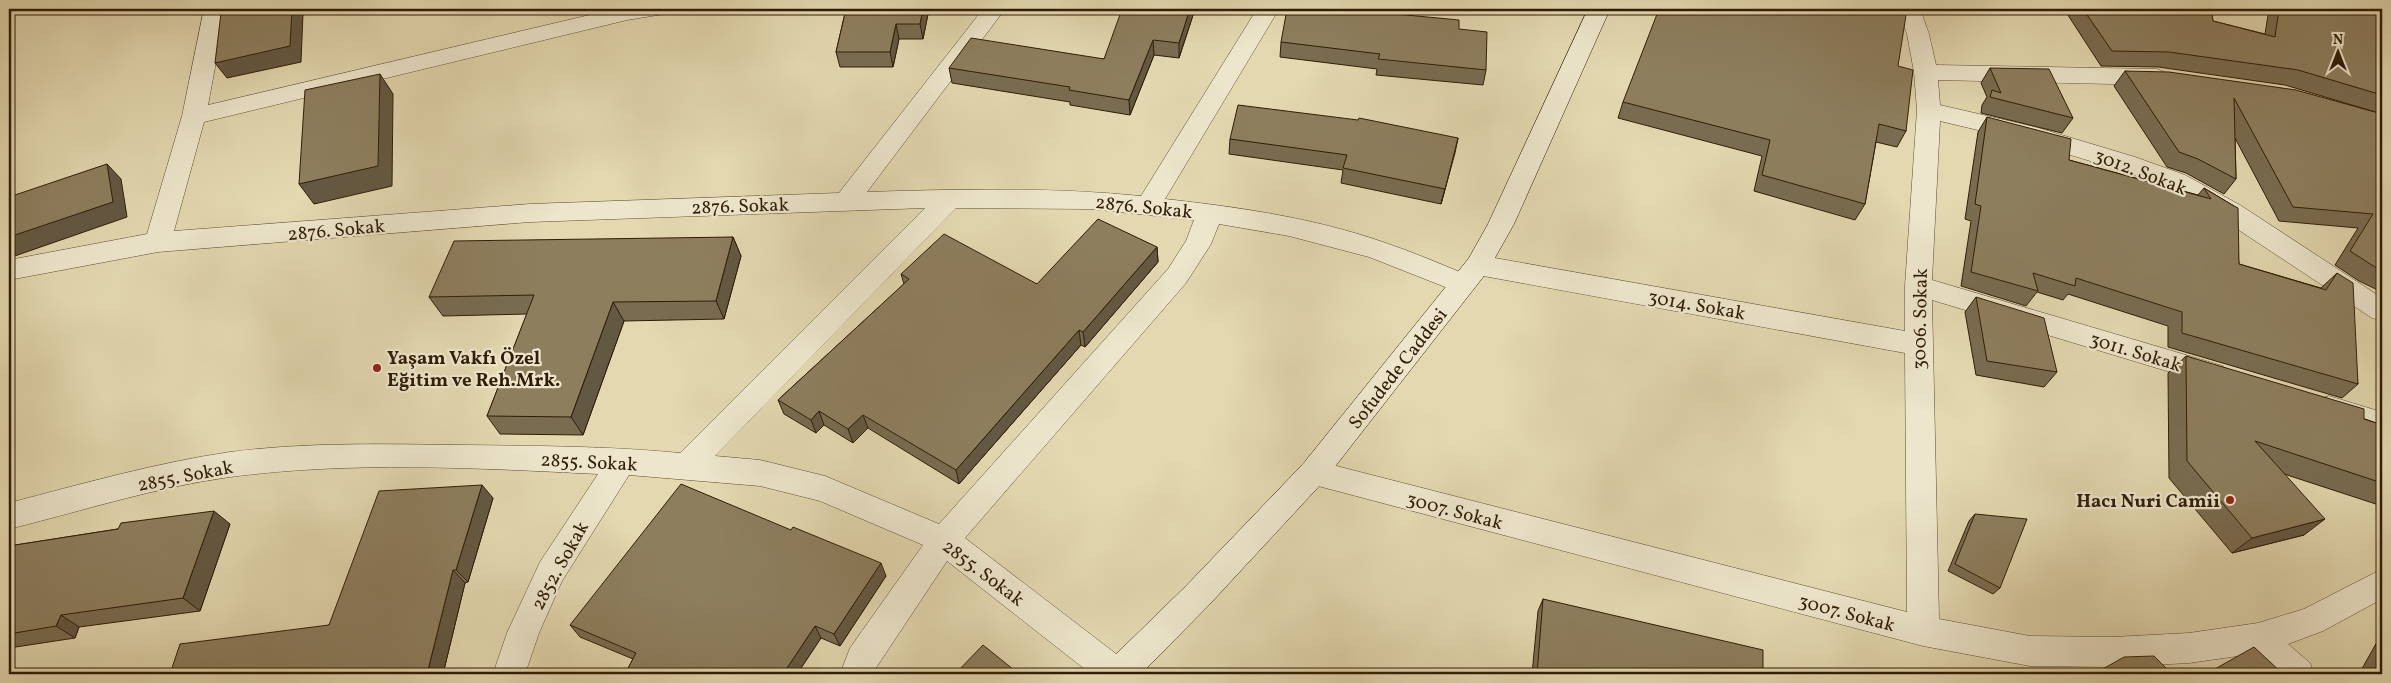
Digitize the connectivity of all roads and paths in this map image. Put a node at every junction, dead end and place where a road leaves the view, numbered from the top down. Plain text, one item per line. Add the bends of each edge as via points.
1 (215, 9) edge
2 (656, 9) edge
3 (994, 9) edge
4 (1268, 9) edge
5 (1599, 9) edge
6 (1909, 9) edge
7 (1926, 72) junction
8 (2177, 79) edge
9 (1929, 110) junction
10 (194, 116) junction
11 (950, 199) junction
12 (846, 202) junction
13 (1148, 205) junction
14 (1210, 213) junction
15 (158, 242) junction
16 (9, 270) edge
17 (1470, 274) junction
18 (1918, 286) junction
19 (2382, 311) edge
20 (1917, 344) junction
21 (2240, 382) edge
22 (2306, 402) edge
23 (2382, 424) edge
24 (621, 463) junction
25 (686, 466) junction
26 (1313, 473) junction
27 (9, 516) edge
28 (944, 540) junction
29 (2382, 583) edge
30 (1923, 631) junction
31 (2258, 638) junction
32 (509, 674) edge
33 (856, 674) edge
34 (1118, 674) edge
35 (2298, 674) edge

1 - 10 street
2 - 10 street
3 - 12 street
4 - 13 street
5 - 17 street, Sofudede Caddesi via 1501,224
6 - 7 street, 3006. Sokak
7 - 8 street
7 - 9 street, 3006. Sokak
9 - 18 street, 3006. Sokak
9 - 19 street, 3012. Sokak via 2036,136 2176,181 2231,212
10 - 15 street
11 - 12 street, 2876. Sokak
11 - 13 street, 2876. Sokak via 1091,200
11 - 25 street
12 - 15 street, 2876. Sokak via 530,213
13 - 14 street, 2876. Sokak
14 - 17 street, 2876. Sokak via 1289,227
14 - 28 street via 1198,244 1177,276
15 - 16 street, 2876. Sokak
17 - 20 street, 3014. Sokak
17 - 26 street, Sofudede Caddesi
18 - 20 street, 3006. Sokak
18 - 21 street, 3011. Sokak
20 - 30 street, 3006. Sokak
22 - 23 street
24 - 25 street, 2855. Sokak
24 - 27 street, 2855. Sokak via 379,456 260,462 156,479
24 - 32 street, 2852. Sokak via 551,572 523,633
25 - 28 street, 2855. Sokak via 760,473 825,489
26 - 30 street, 3007. Sokak
26 - 34 street, Sofudede Caddesi
28 - 33 street via 862,658
28 - 34 street, 2855. Sokak
29 - 31 street, 3007. Sokak via 2312,621
30 - 31 street, 3007. Sokak via 2030,651 2113,652 2188,648
31 - 35 street

